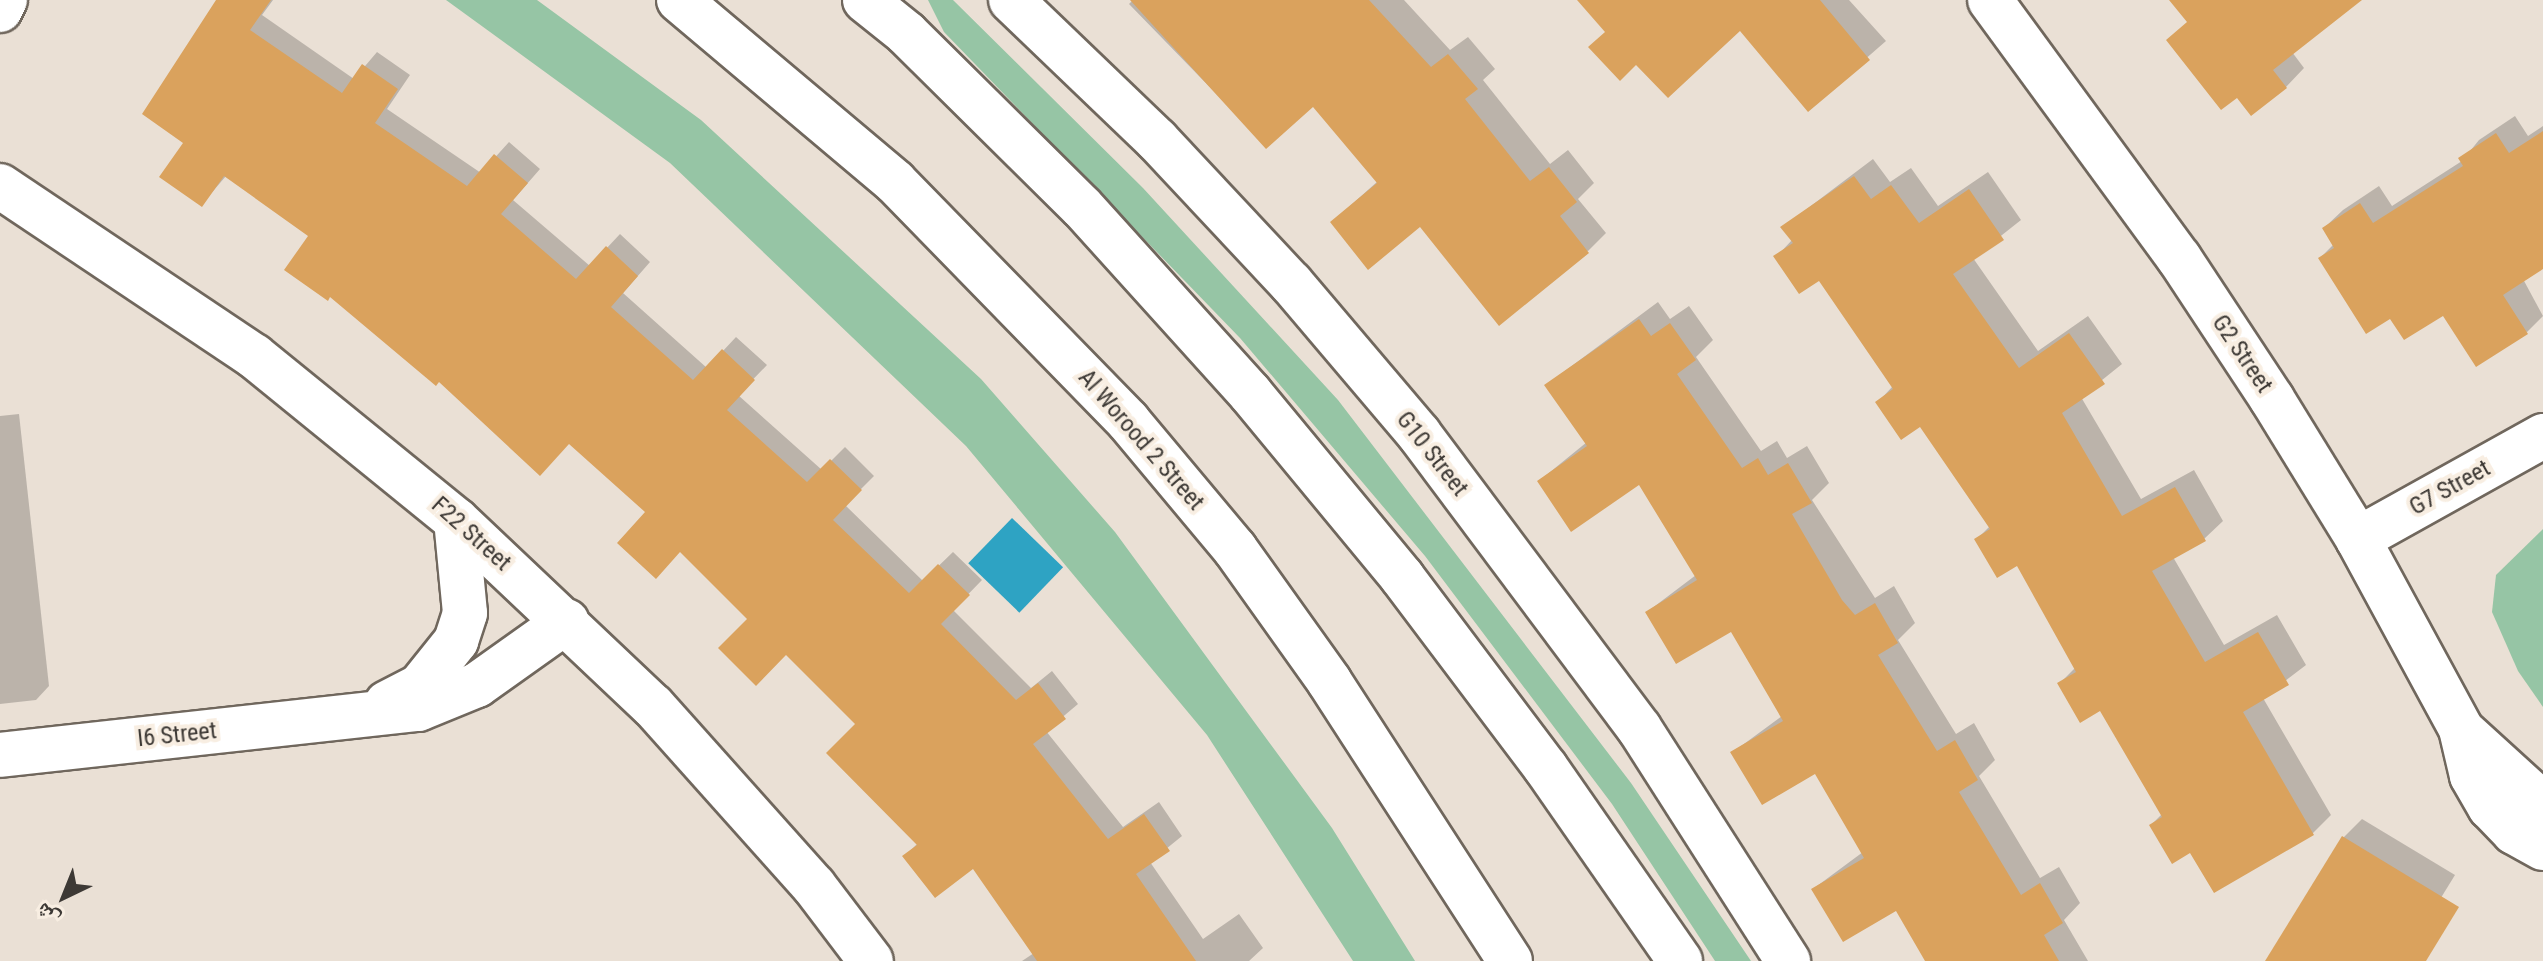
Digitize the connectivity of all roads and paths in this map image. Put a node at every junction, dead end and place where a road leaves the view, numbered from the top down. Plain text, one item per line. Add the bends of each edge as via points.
1 (5, 0) edge
2 (679, 0) edge
3 (865, 0) edge
4 (1011, 0) edge
5 (1990, 0) edge
6 (0, 10) edge
7 (902, 16) edge
8 (0, 186) edge
9 (2543, 436) edge
10 (456, 520) junction
11 (2358, 539) junction
12 (567, 621) junction
13 (355, 715) junction
14 (2461, 729) junction
15 (0, 755) edge
16 (2543, 804) edge
17 (2543, 848) edge
18 (871, 961) edge
19 (1510, 961) edge
20 (1680, 961) edge
21 (1788, 961) edge

1 - 6 street
2 - 19 street, Al Worood 2 Street via 895,182 1128,421 1235,549 1329,681
3 - 7 street
4 - 21 street, G10 Street via 1168,151 1291,283 1419,434 1639,728
5 - 11 street, G2 Street via 2179,258
7 - 20 street via 1082,207 1270,418 1402,577 1537,755
8 - 10 street, F22 Street via 254,356
9 - 11 street, G7 Street
10 - 12 street, F22 Street
10 - 13 street, I6 Street via 465,613 456,641 420,686
11 - 14 street, G2 Street
12 - 13 street, I6 Street via 449,699 386,714
12 - 18 street, F22 Street via 735,794
13 - 15 street, I6 Street
14 - 16 street, G2 Street
14 - 17 street, G2 Street via 2472,776 2490,807 2514,832

